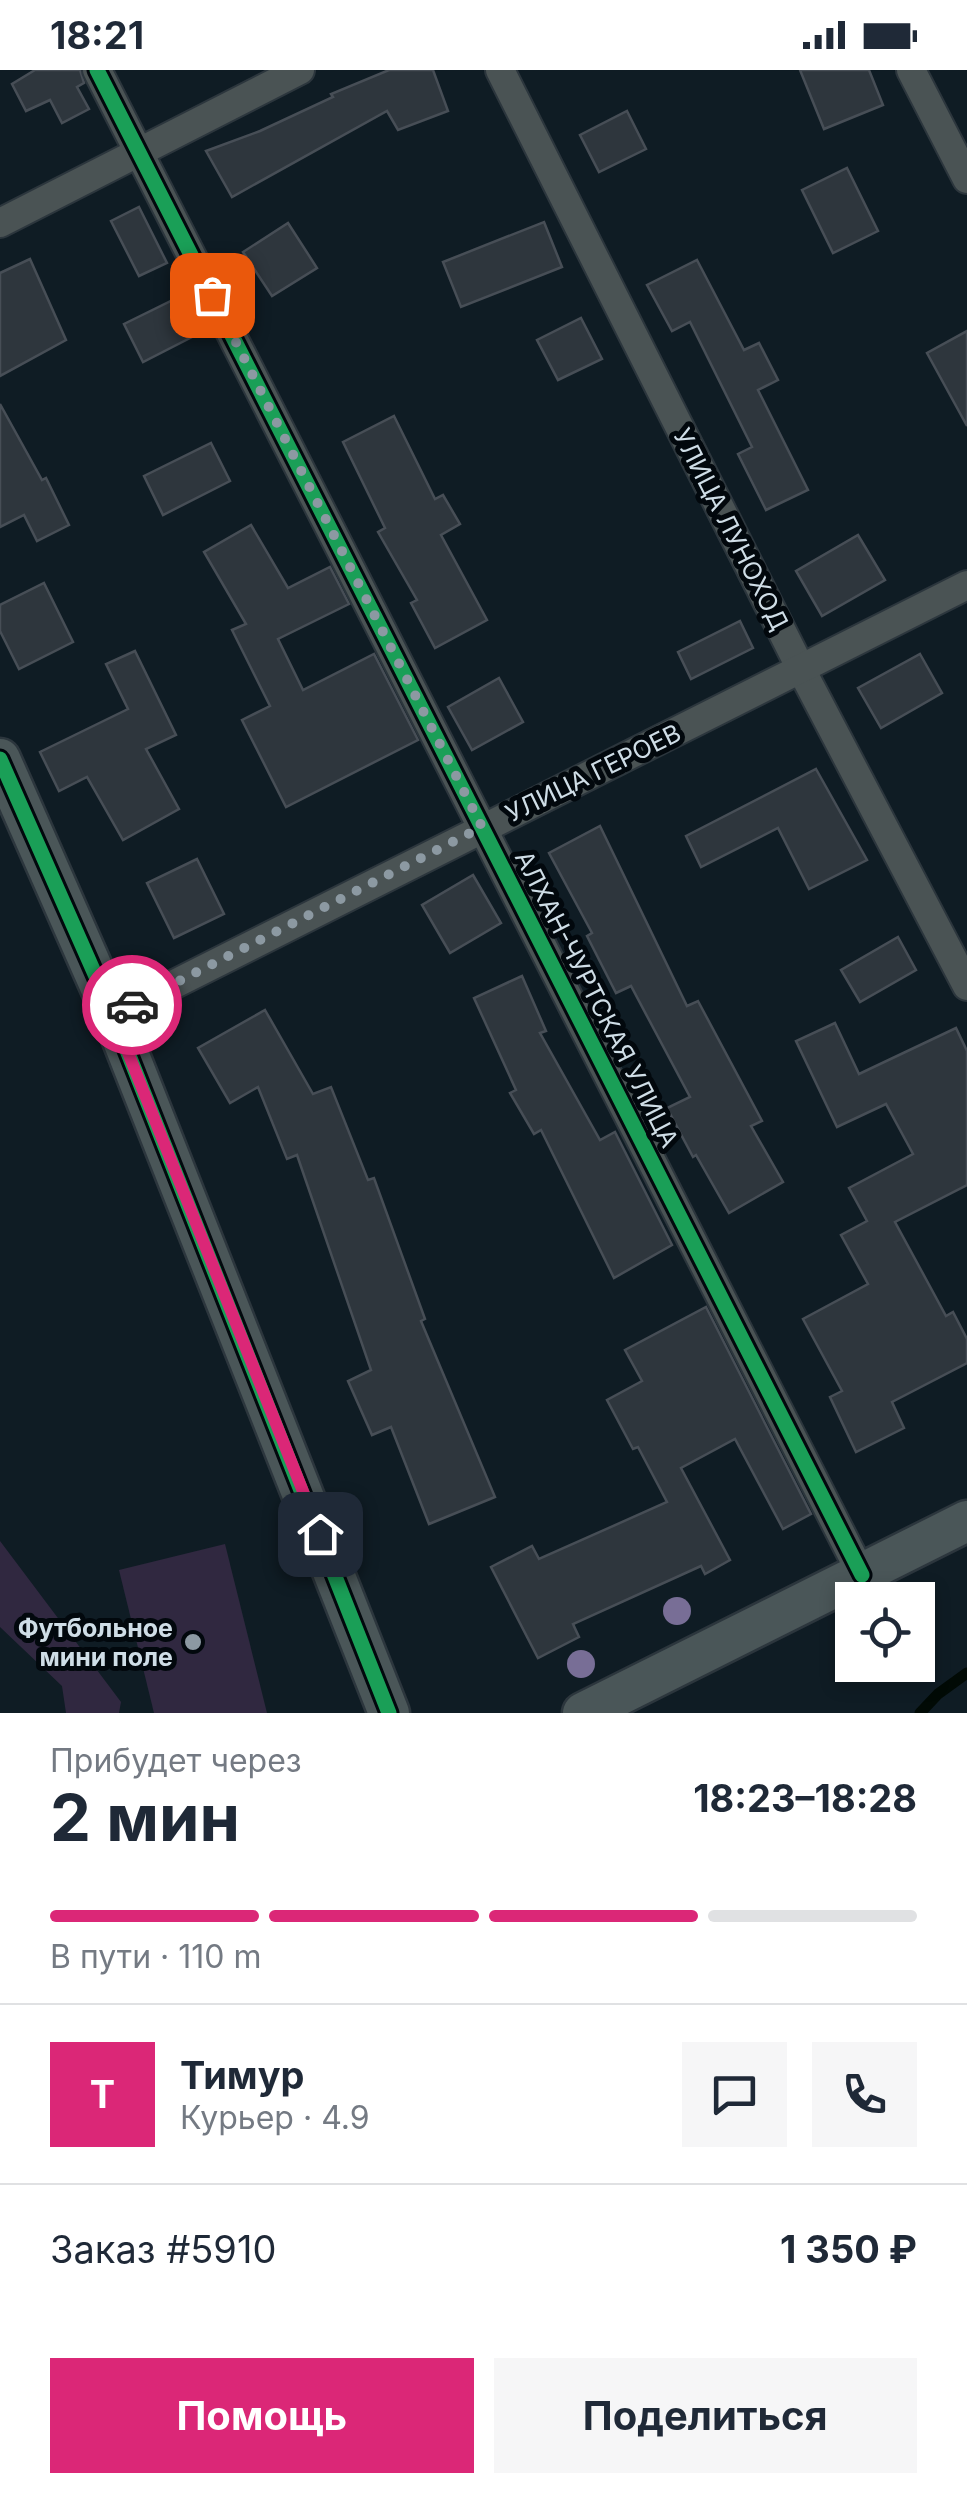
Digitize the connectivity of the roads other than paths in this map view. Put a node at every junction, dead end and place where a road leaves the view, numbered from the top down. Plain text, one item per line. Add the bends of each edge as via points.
1 (97, 70) edge
2 (300, 70) edge
3 (500, 70) edge
4 (911, 70) edge
5 (140, 154) junction
6 (967, 179) edge
7 (0, 224) edge
8 (967, 585) edge
9 (802, 671) junction
10 (0, 759) edge
11 (482, 827) junction
12 (967, 986) edge
13 (113, 1015) junction
14 (967, 1521) edge
15 (862, 1575) junction
16 (389, 1713) edge
17 (583, 1713) edge

1 - 5 street, АЛХАН-ЧУРТСКАЯ УЛИЦА
2 - 5 street
3 - 9 street, УЛИЦА ЛУНОХОД
4 - 6 street
5 - 7 street
5 - 11 street, АЛХАН-ЧУРТСКАЯ УЛИЦА
8 - 9 street, УЛИЦА ГЕРОЕВ
9 - 11 street, УЛИЦА ГЕРОЕВ
9 - 12 street, УЛИЦА ЛУНОХОД
10 - 13 street
11 - 13 street, УЛИЦА ГЕРОЕВ
11 - 15 street, АЛХАН-ЧУРТСКАЯ УЛИЦА
13 - 16 street
14 - 15 street
15 - 17 street

